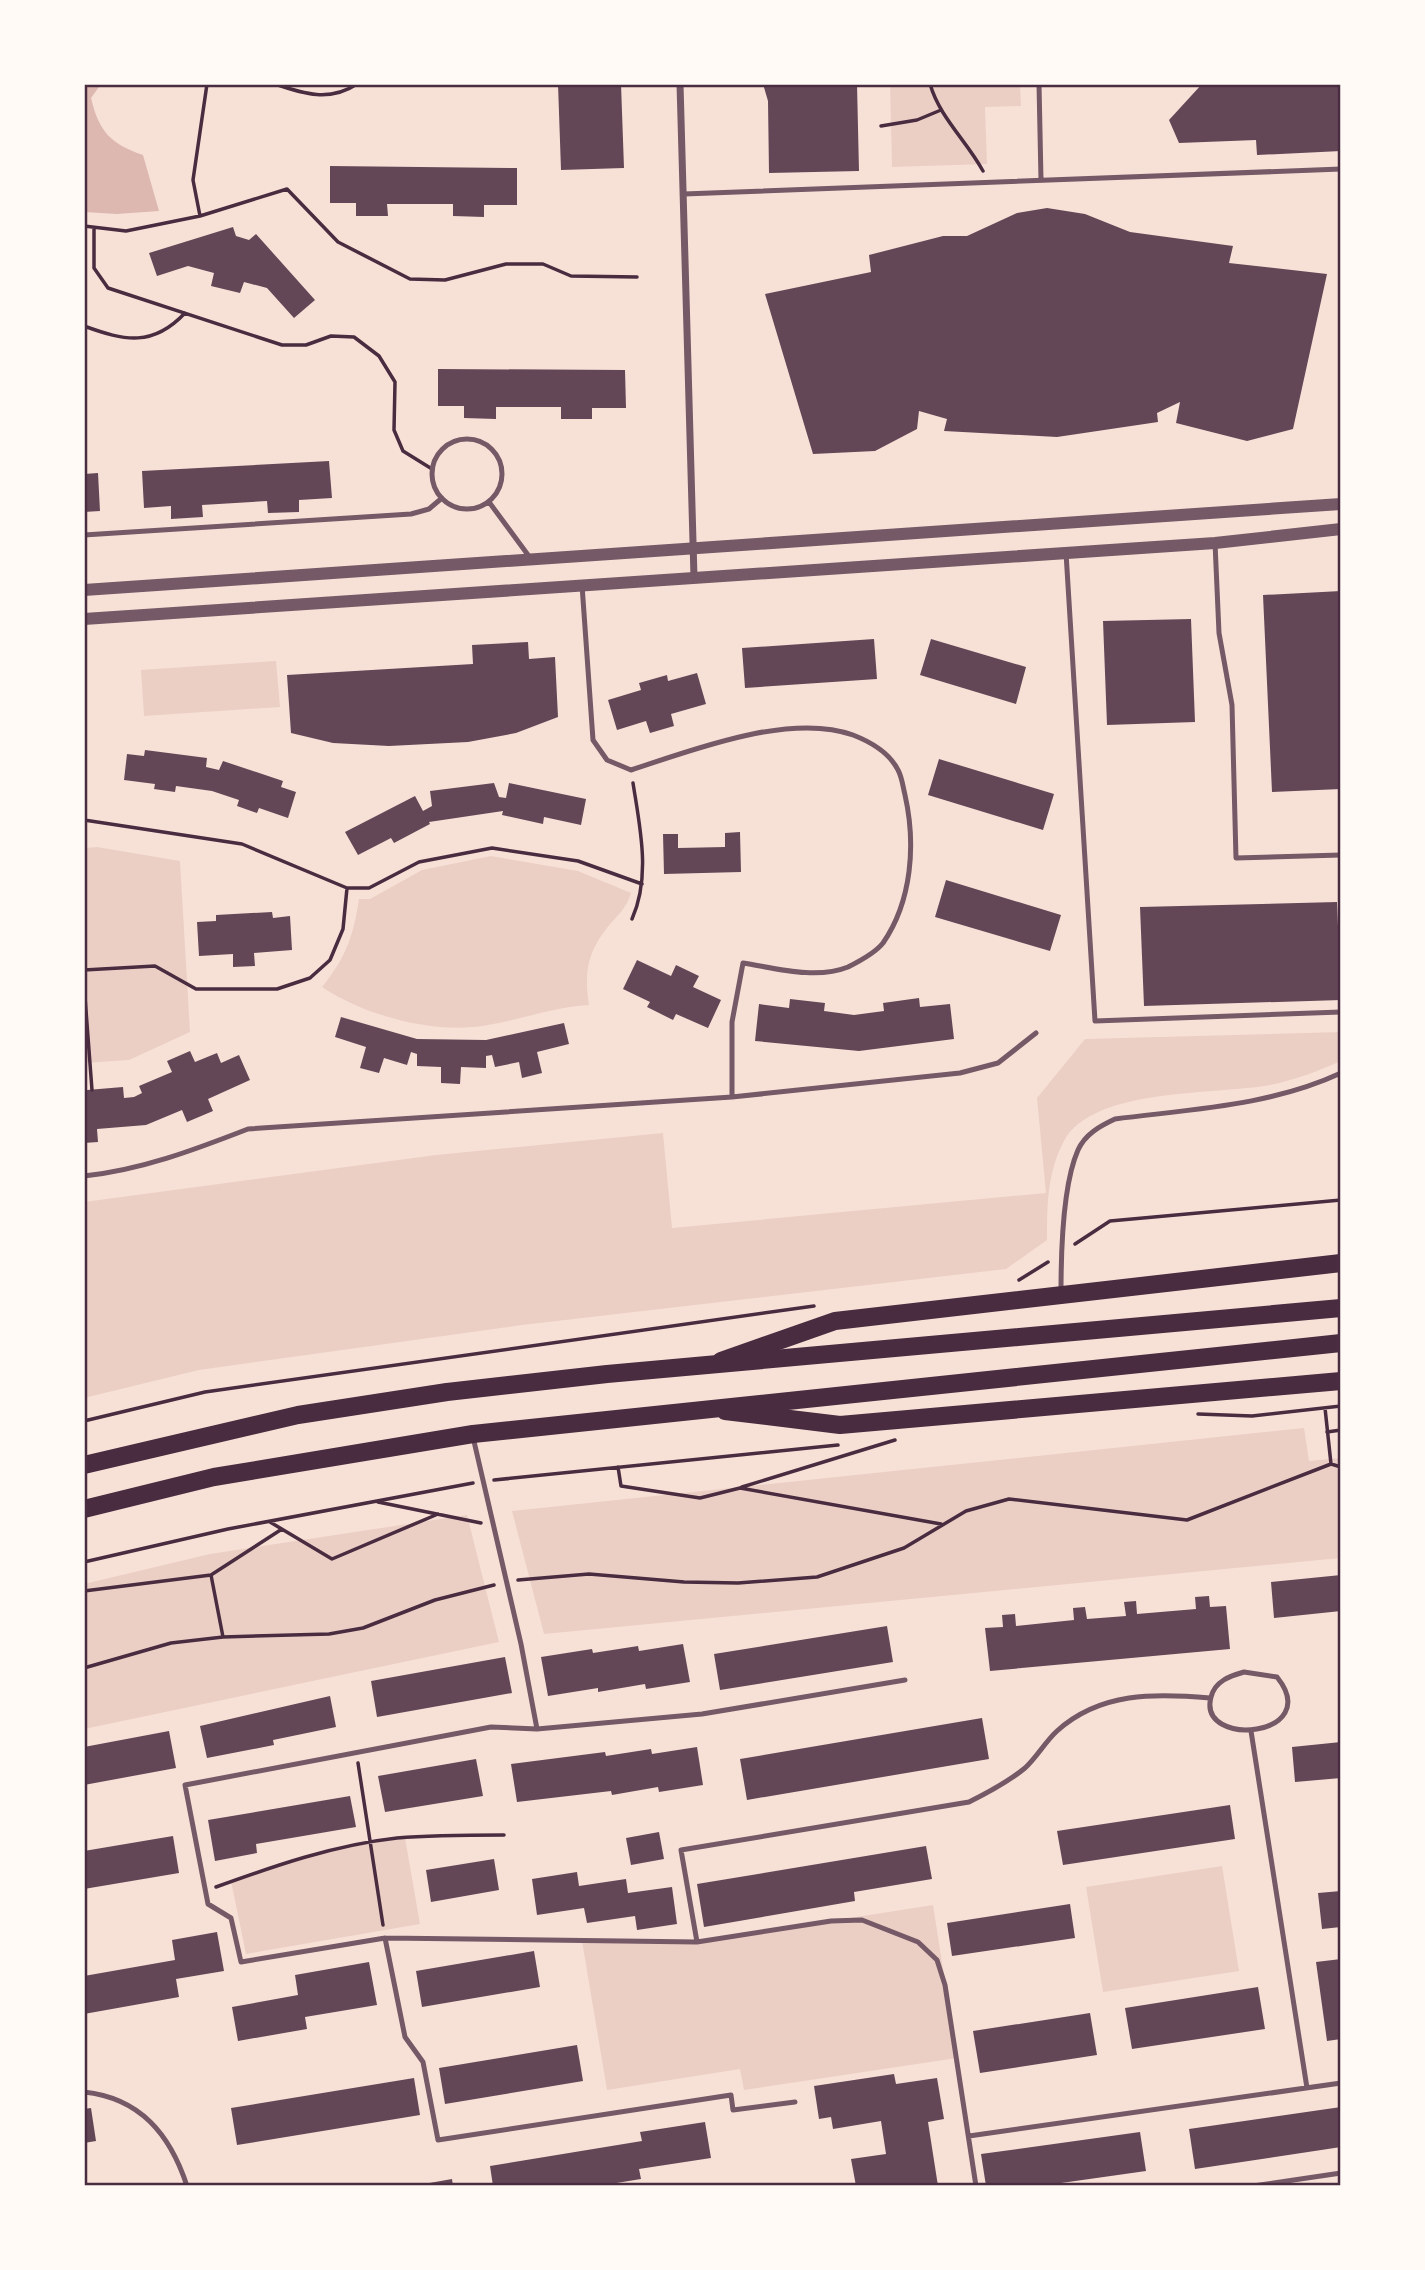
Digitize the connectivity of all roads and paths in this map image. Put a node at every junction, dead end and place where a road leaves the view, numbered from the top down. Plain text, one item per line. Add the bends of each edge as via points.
1 (207, 84) edge
2 (275, 84) edge
3 (357, 84) edge
4 (680, 84) edge
5 (930, 84) edge
6 (1039, 84) edge
7 (941, 110) junction
8 (881, 127) dead end
9 (1341, 169) edge
10 (1041, 180) junction
11 (987, 183) junction
12 (684, 194) junction
13 (200, 216) junction
14 (84, 226) edge
15 (94, 227) junction
16 (637, 276) dead end
17 (185, 313) junction
18 (84, 326) edge
19 (432, 469) junction
20 (442, 498) junction
21 (489, 502) junction
22 (1341, 504) edge
23 (1341, 529) edge
24 (84, 535) edge
25 (1215, 543) junction
26 (693, 550) junction
27 (1066, 552) junction
28 (532, 560) junction
29 (694, 577) junction
30 (582, 584) junction
31 (84, 590) edge
32 (84, 619) edge
33 (631, 770) junction
34 (84, 820) edge
35 (1341, 855) edge
36 (642, 884) junction
37 (347, 888) junction
38 (632, 919) dead end
39 (84, 970) edge
40 (84, 984) edge
41 (1341, 1012) edge
42 (1036, 1033) dead end
43 (1341, 1073) edge
44 (92, 1090) dead end
45 (732, 1097) junction
46 (84, 1176) edge
47 (1341, 1200) edge
48 (1061, 1253) junction
49 (1341, 1263) edge
50 (1016, 1283) dead end
51 (1061, 1295) junction
52 (826, 1305) dead end
53 (1341, 1308) edge
54 (1341, 1343) edge
55 (706, 1366) junction
56 (1341, 1381) edge
57 (1341, 1406) edge
58 (701, 1408) junction
59 (1325, 1408) junction
60 (1190, 1414) dead end
61 (84, 1421) edge
62 (1341, 1430) edge
63 (1327, 1432) junction
64 (473, 1434) junction
65 (860, 1443) dead end
66 (847, 1444) dead end
67 (1331, 1464) junction
68 (84, 1465) edge
69 (618, 1467) junction
70 (1341, 1467) edge
71 (482, 1481) junction
72 (740, 1488) junction
73 (374, 1502) junction
74 (84, 1509) edge
75 (438, 1514) junction
76 (269, 1522) junction
77 (493, 1525) junction
78 (943, 1525) junction
79 (282, 1529) junction
80 (84, 1562) edge
81 (211, 1575) junction
82 (507, 1582) junction
83 (84, 1591) edge
84 (223, 1637) junction
85 (84, 1668) edge
86 (905, 1680) dead end
87 (1210, 1698) junction
88 (537, 1729) junction
89 (1251, 1731) junction
90 (356, 1753) junction
91 (504, 1835) dead end
92 (369, 1843) junction
93 (205, 1891) junction
94 (385, 1938) junction
95 (697, 1942) junction
96 (1341, 2083) edge
97 (1307, 2088) junction
98 (84, 2092) edge
99 (795, 2102) dead end
100 (969, 2136) junction
101 (1341, 2173) edge
102 (187, 2186) edge
103 (976, 2186) edge
104 (1252, 2186) edge

1 - 13 path via 193,180
2 - 3 path via 308,95 342,93
4 - 12 street
5 - 7 path
6 - 10 lane
7 - 8 path via 909,123
7 - 11 path via 947,124 967,142
9 - 10 lane
10 - 11 lane
11 - 12 lane
12 - 26 street
13 - 15 path via 126,230
13 - 16 path via 287,189 338,242 410,279 445,280 506,264 543,264 571,276
14 - 15 path
15 - 17 path via 94,268 108,288
17 - 18 path via 169,330 142,338 116,337
17 - 19 path via 282,345 306,345 331,336 354,337 379,356 395,382 394,430 403,450
19 - 20 lane
19 - 21 lane via 444,448 454,442 466,439 487,445 502,473 501,484
20 - 21 lane via 468,509
20 - 24 lane via 429,509 411,514
21 - 28 lane
22 - 26 street
23 - 25 street
25 - 27 street
25 - 35 lane via 1218,623 1232,705 1236,858
26 - 28 street
26 - 29 street
27 - 29 street
27 - 41 lane via 1095,1021
28 - 31 street
29 - 30 street
30 - 32 street
30 - 33 lane via 593,740 607,760
33 - 36 path via 644,862
33 - 45 lane via 750,733 796,728 850,734 879,747 899,770 910,817 910,872 898,915 881,946 846,968 812,973 743,963 732,1022
34 - 37 path via 242,844
36 - 37 path via 578,861 492,848 419,862 369,888
36 - 38 path
37 - 39 path via 343,929 330,960 310,978 277,989 197,989 155,966
40 - 44 path
42 - 45 lane via 999,1063 960,1073
43 - 48 lane via 1270,1099 1115,1119 1096,1128 1075,1160
45 - 46 lane via 247,1129 118,1172
47 - 48 path via 1110,1221
48 - 50 path
48 - 51 lane
49 - 51 main road
51 - 55 main road via 835,1321
52 - 61 path via 205,1392
53 - 55 main road
54 - 58 main road
55 - 68 main road via 447,1392 298,1415
56 - 58 main road via 840,1425
57 - 59 path
58 - 64 main road
59 - 60 path via 1252,1416
59 - 63 path
62 - 63 path
63 - 67 path
64 - 71 lane
64 - 74 main road via 214,1477
65 - 72 path via 900,1439
66 - 69 path
67 - 70 path
67 - 78 path via 1187,1520 1009,1499 966,1511
69 - 71 path
69 - 72 path via 621,1486 700,1498
71 - 73 path
71 - 77 lane
72 - 78 path
73 - 75 path
73 - 76 path
75 - 77 path
75 - 79 path via 332,1559
76 - 79 path
76 - 80 path
77 - 82 lane
78 - 82 path via 904,1548 817,1577 737,1583 589,1574
79 - 81 path
81 - 83 path
81 - 84 path
82 - 84 path via 435,1600 363,1628 329,1634
82 - 88 lane
84 - 85 path via 171,1643
86 - 88 lane via 702,1714
87 - 89 lane via 1220,1723 1233,1730
87 - 89 lane via 1228,1676 1244,1672 1277,1677 1288,1701 1283,1716
87 - 95 lane via 1118,1698 1081,1711 1055,1732 1025,1767 970,1802 681,1850
88 - 90 lane via 491,1727
89 - 97 lane
90 - 92 path
90 - 93 lane via 185,1785
91 - 92 path via 435,1835
92 - 93 path via 265,1868
92 - 94 path
93 - 94 lane via 208,1904 231,1918 241,1962
94 - 95 lane
94 - 99 lane via 405,2037 423,2062 438,2140 731,2095 733,2110
95 - 100 lane via 862,1920 918,1942 937,1960 946,1984
96 - 97 lane
97 - 100 lane
98 - 102 lane via 131,2104 161,2134
100 - 103 lane
101 - 104 lane

